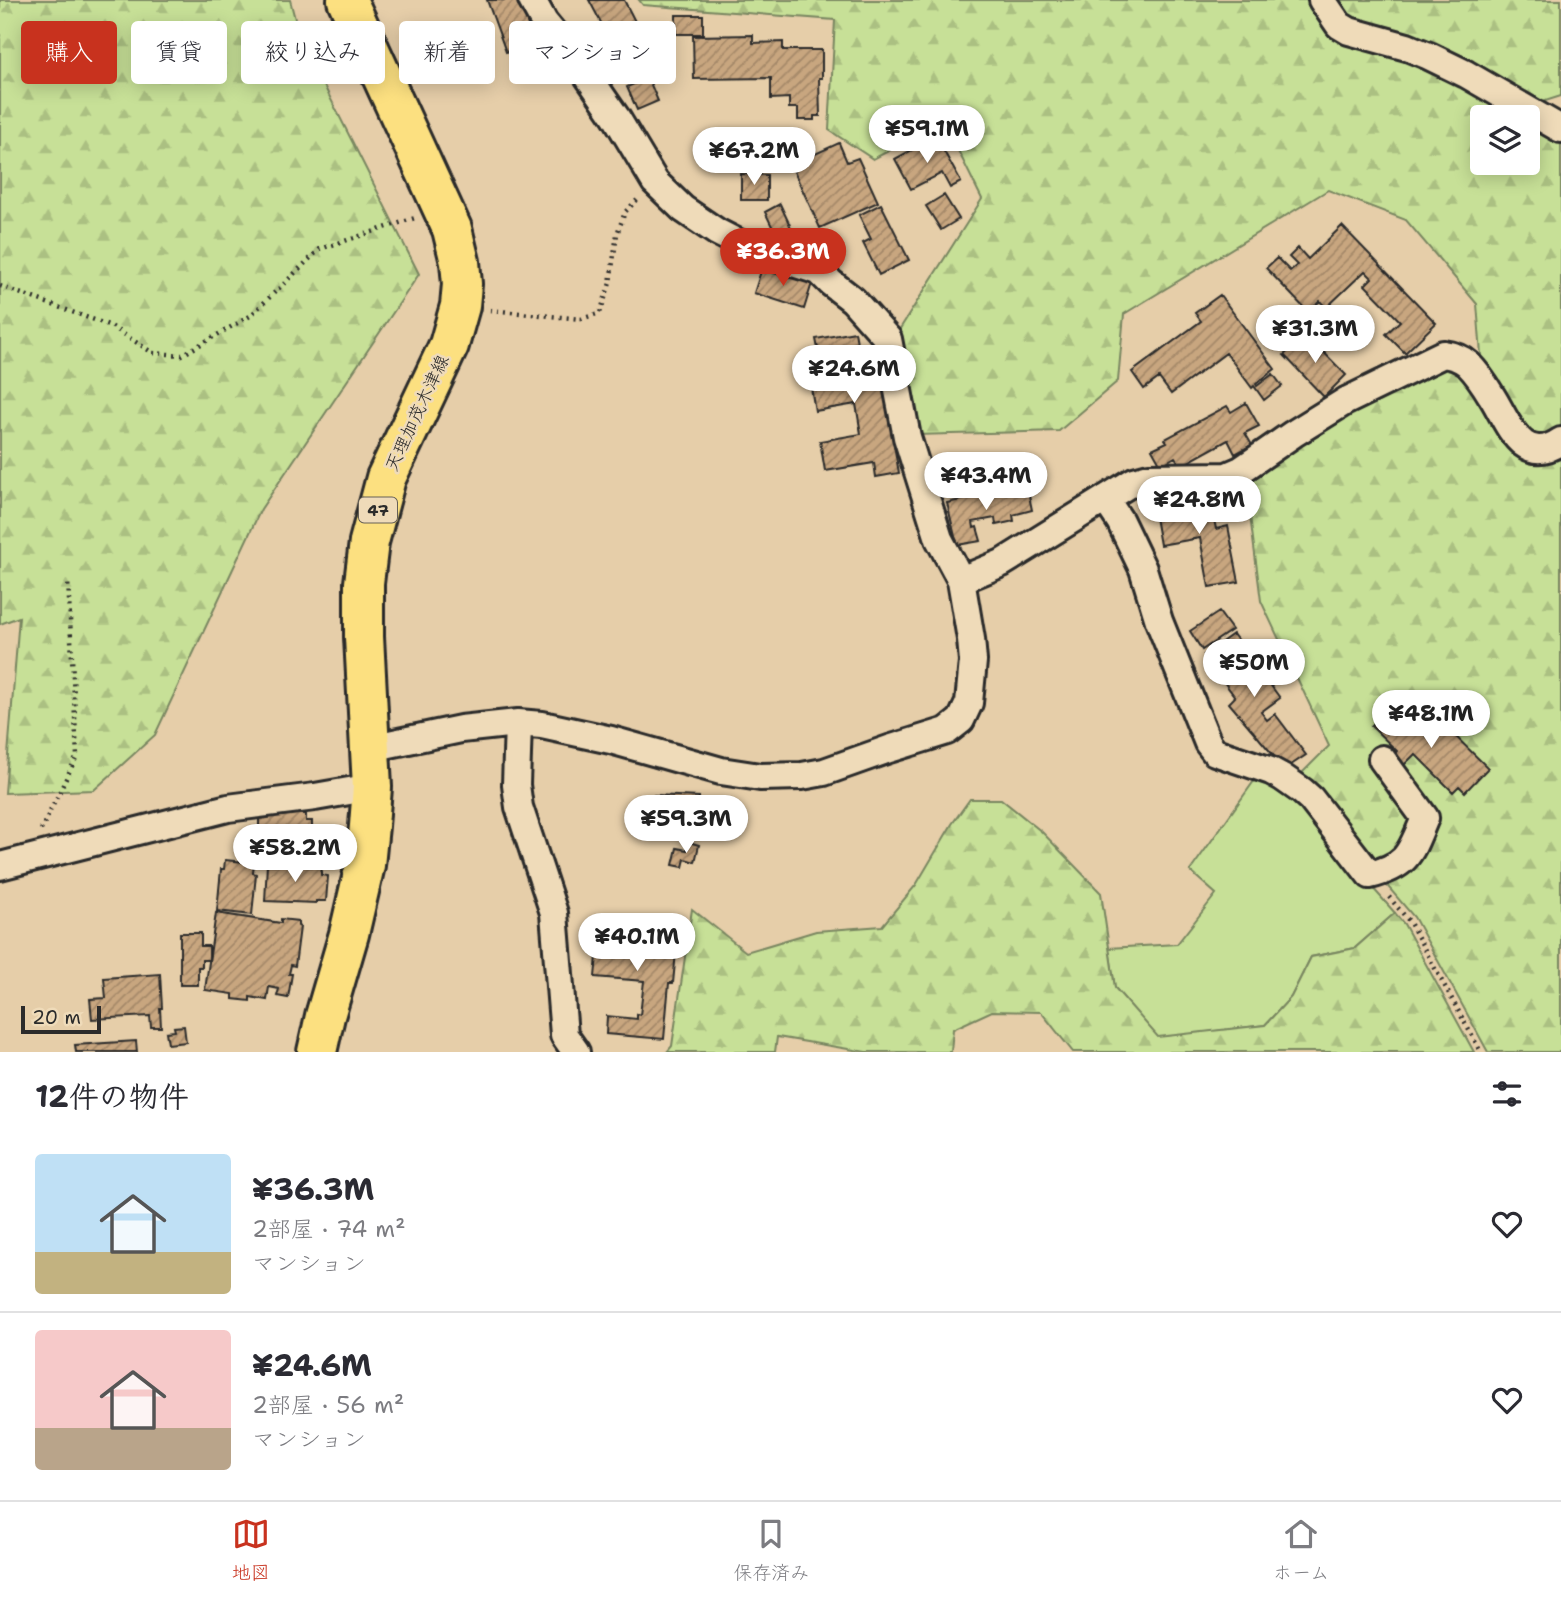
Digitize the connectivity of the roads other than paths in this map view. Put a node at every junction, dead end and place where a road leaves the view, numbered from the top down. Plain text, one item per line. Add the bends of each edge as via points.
1 (347, 0) edge
2 (532, 0) edge
3 (1322, 0) edge
4 (1561, 129) edge
5 (1561, 441) edge
6 (1106, 500) junction
7 (961, 580) junction
8 (518, 723) junction
9 (370, 748) junction
10 (1382, 759) dead end
11 (372, 787) junction
12 (0, 866) edge
13 (317, 1052) edge
14 (576, 1052) edge

1 - 9 main road, 天理加茂木津線 / 47 via 452,229 462,284 449,345 386,478 369,542 363,637
2 - 7 street via 616,117 655,182 683,209 754,251 819,271 888,339 907,437 939,539
3 - 4 street via 1339,25 1349,31 1429,55
5 - 6 street via 1548,449 1528,447 1467,364 1443,354 1346,401 1241,470 1227,476 1149,477 1134,481
6 - 7 street via 1002,563
6 - 10 street via 1143,569 1208,743 1215,752 1271,771 1302,791 1370,875 1403,861 1425,818
7 - 8 street via 973,661 968,703 961,720 939,735 824,772 760,777 721,771 611,740
8 - 9 street via 461,729
8 - 14 street via 519,807 554,913 564,1035
9 - 11 main road, 天理加茂木津線 / 47
11 - 12 street via 228,808
11 - 13 main road, 天理加茂木津線 / 47 via 365,865

